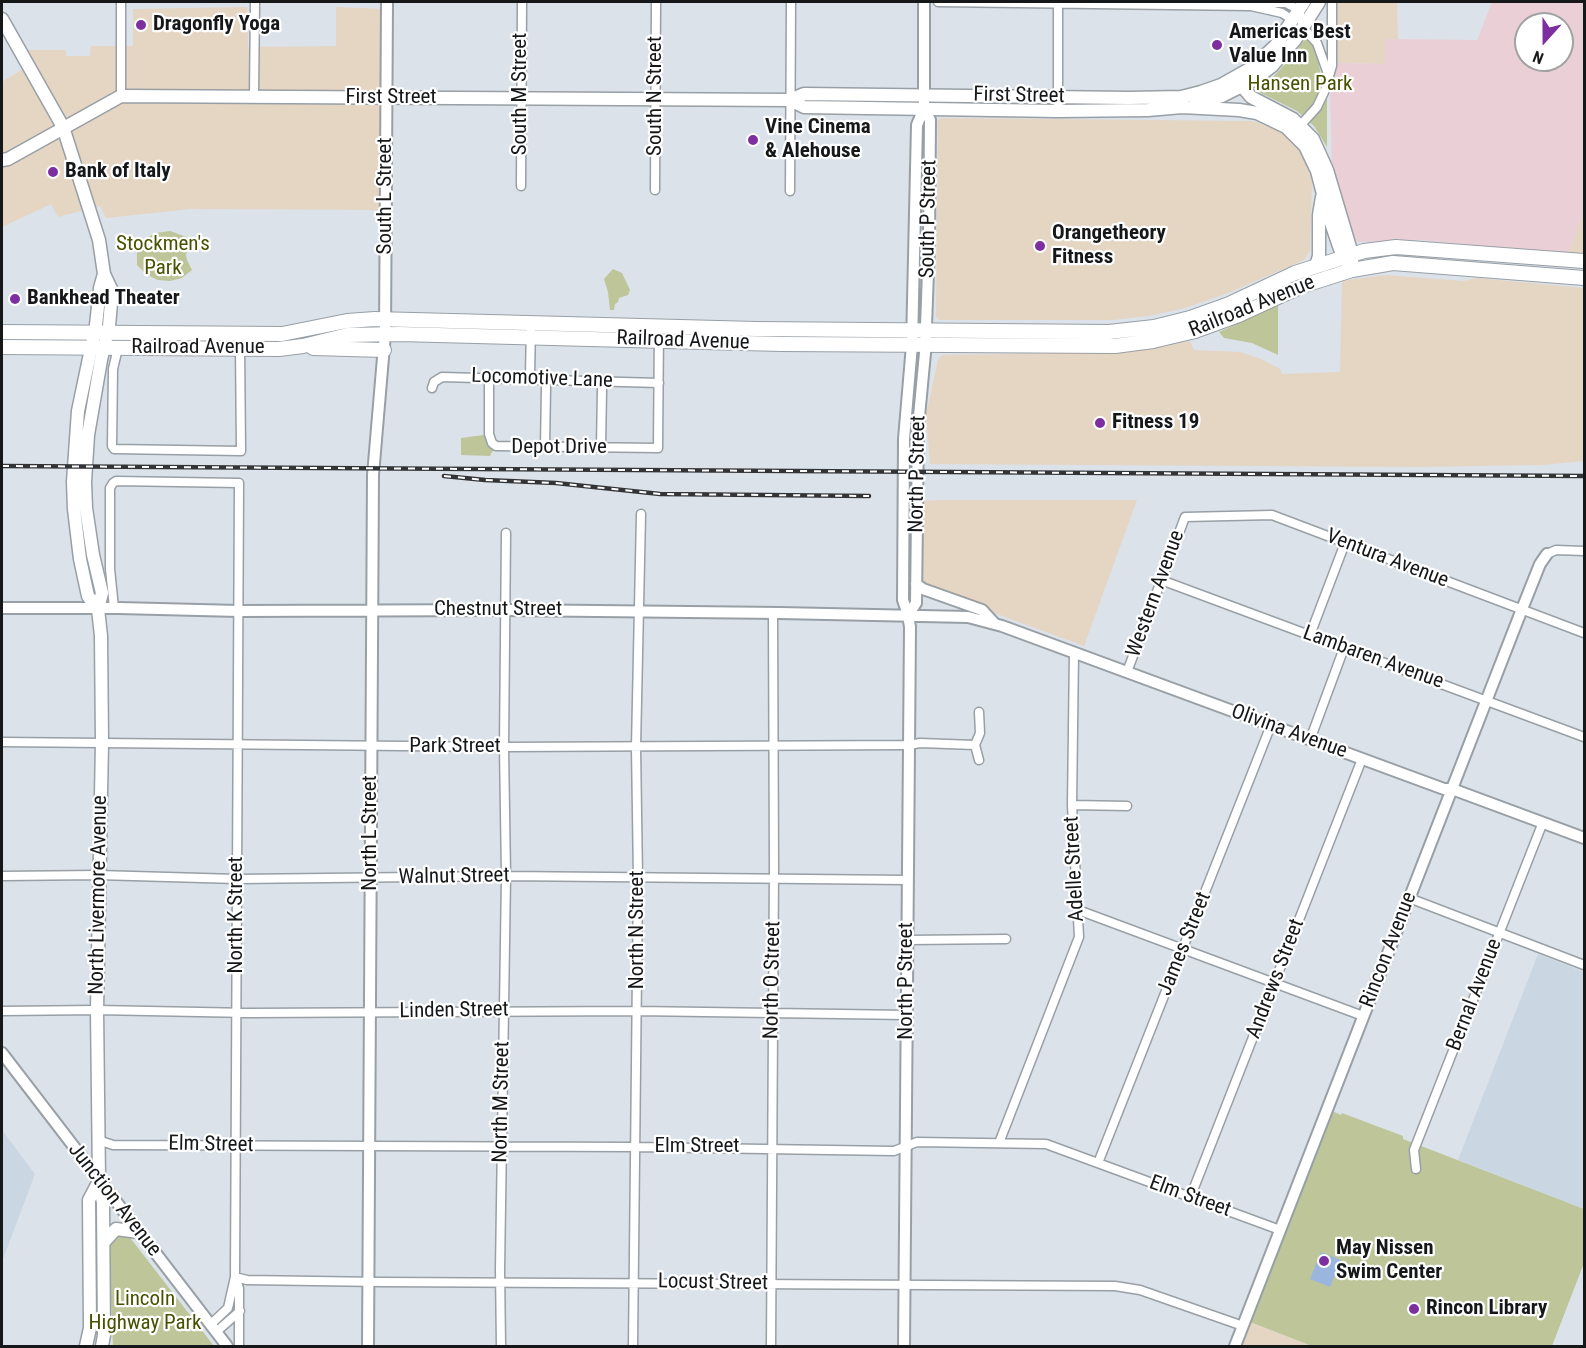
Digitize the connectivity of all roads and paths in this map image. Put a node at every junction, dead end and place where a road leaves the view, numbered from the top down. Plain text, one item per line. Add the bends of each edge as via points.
1 (121, 2) edge
2 (255, 2) edge
3 (387, 2) edge
4 (522, 2) edge
5 (656, 2) edge
6 (791, 2) edge
7 (924, 2) edge
8 (938, 2) edge
9 (1319, 2) edge
10 (1332, 2) edge
11 (1058, 3) edge
12 (1192, 3) edge
13 (1300, 15) edge
14 (2, 19) edge
15 (5, 32) edge
16 (1328, 74) junction
17 (1238, 82) junction
18 (121, 96) junction
19 (254, 96) junction
20 (1058, 97) junction
21 (387, 98) junction
22 (522, 98) junction
23 (656, 99) junction
24 (790, 100) junction
25 (924, 101) junction
26 (1182, 107) junction
27 (1058, 111) junction
28 (63, 127) junction
29 (1297, 129) junction
30 (4, 162) edge
31 (521, 186) dead end
32 (655, 190) dead end
33 (790, 191) dead end
34 (1323, 196) junction
35 (1348, 255) junction
36 (1584, 261) edge
37 (1316, 266) junction
38 (1352, 270) junction
39 (1584, 278) edge
40 (386, 319) junction
41 (531, 329) junction
42 (919, 331) junction
43 (2, 332) edge
44 (659, 333) junction
45 (240, 334) junction
46 (385, 334) junction
47 (99, 341) junction
48 (919, 345) junction
49 (2, 347) edge
50 (118, 348) junction
51 (290, 348) junction
52 (240, 349) junction
53 (384, 350) junction
54 (489, 378) junction
55 (530, 378) junction
56 (659, 383) junction
57 (546, 387) dead end
58 (432, 388) dead end
59 (602, 389) dead end
60 (545, 448) junction
61 (601, 448) junction
62 (641, 514) dead end
63 (1185, 516) joint
64 (506, 533) dead end
65 (1345, 543) junction
66 (1584, 550) edge
67 (1547, 554) joint
68 (1161, 580) junction
69 (916, 584) junction
70 (2, 608) edge
71 (114, 608) junction
72 (98, 609) junction
73 (1522, 609) junction
74 (372, 610) junction
75 (506, 610) junction
76 (638, 611) junction
77 (239, 612) junction
78 (772, 612) junction
79 (909, 615) junction
80 (994, 623) junction
81 (1584, 633) edge
82 (1310, 635) junction
83 (1344, 648) junction
84 (1074, 652) junction
85 (1127, 672) junction
86 (1487, 700) junction
87 (980, 712) dead end
88 (1271, 725) junction
89 (1584, 737) edge
90 (1310, 740) junction
91 (2, 742) edge
92 (102, 742) junction
93 (239, 745) junction
94 (909, 745) junction
95 (371, 746) junction
96 (774, 746) junction
97 (975, 746) junction
98 (504, 747) junction
99 (636, 747) junction
100 (1362, 759) junction
101 (979, 760) dead end
102 (1452, 789) junction
103 (1072, 805) junction
104 (1127, 806) dead end
105 (1543, 822) junction
106 (1584, 838) edge
107 (98, 875) junction
108 (2, 876) edge
109 (506, 876) junction
110 (370, 878) junction
111 (237, 879) junction
112 (638, 879) junction
113 (774, 879) junction
114 (907, 880) junction
115 (1409, 898) junction
116 (1078, 910) junction
117 (1498, 933) junction
118 (1006, 939) dead end
119 (908, 940) junction
120 (1184, 949) junction
121 (1584, 965) edge
122 (1274, 982) junction
123 (97, 1010) junction
124 (2, 1011) edge
125 (503, 1011) junction
126 (637, 1011) junction
127 (237, 1012) junction
128 (370, 1012) junction
129 (772, 1014) junction
130 (907, 1015) junction
131 (1363, 1016) junction
132 (2, 1053) edge
133 (98, 1140) junction
134 (999, 1143) junction
135 (236, 1146) junction
136 (368, 1146) junction
137 (502, 1146) junction
138 (906, 1146) junction
139 (635, 1147) junction
140 (772, 1148) junction
141 (1098, 1163) junction
142 (1416, 1169) dead end
143 (99, 1181) junction
144 (1190, 1198) junction
145 (1280, 1230) junction
146 (139, 1232) junction
147 (104, 1242) junction
148 (235, 1277) junction
149 (368, 1281) junction
150 (501, 1282) junction
151 (634, 1282) junction
152 (772, 1284) junction
153 (905, 1286) junction
154 (240, 1311) junction
155 (1243, 1326) junction
156 (213, 1328) junction
157 (86, 1347) edge
158 (102, 1347) edge
159 (227, 1347) edge
160 (239, 1347) edge
161 (368, 1347) edge
162 (501, 1347) edge
163 (633, 1347) edge
164 (771, 1347) edge
165 (904, 1347) edge
166 (1235, 1347) edge

1 - 18 street
2 - 19 street
3 - 21 street, South L Street
4 - 22 street, South M Street
5 - 23 street, South N Street
6 - 24 street
7 - 25 street, South P Street
8 - 11 street
9 - 13 main road
10 - 16 street via 1332,66
11 - 12 street
11 - 20 street
12 - 13 street via 1286,3
13 - 16 street via 1317,43
13 - 17 main road
14 - 15 main road, North Livermore Avenue
15 - 28 main road, North Livermore Avenue
16 - 29 street via 1323,97
17 - 20 main road, First Street via 1181,96
17 - 26 main road, First Street via 1222,96
17 - 29 main road via 1255,100 1283,112
18 - 19 main road, First Street
18 - 28 main road, First Street
19 - 21 main road, First Street
20 - 25 main road, First Street
20 - 27 street
21 - 22 main road, First Street
21 - 40 street, South L Street
22 - 23 main road, First Street
22 - 31 street, South M Street
23 - 24 main road, First Street
23 - 32 street, South N Street
24 - 25 main road, First Street via 804,107
24 - 33 street
25 - 27 main road, First Street
25 - 42 street, South P Street via 930,120
26 - 27 main road, First Street
26 - 29 main road, First Street via 1257,113
28 - 30 main road, First Street
28 - 47 main road, North Livermore Avenue via 112,291
29 - 34 main road via 1317,171
29 - 35 main road via 1312,139 1323,159
34 - 35 main road
34 - 37 main road
35 - 36 main road, Railroad Avenue via 1396,247
35 - 37 main road, Railroad Avenue
35 - 38 main road
37 - 42 main road, Railroad Avenue via 1210,311 1154,327 1109,332
38 - 39 main road, Railroad Avenue via 1393,263
38 - 48 main road, Railroad Avenue via 1302,286 1209,327 1153,341 1096,346
40 - 41 main road, Railroad Avenue
40 - 45 main road, Railroad Avenue via 347,321 294,332
40 - 46 street, North L Street
41 - 44 main road, Railroad Avenue
41 - 46 main road, Railroad Avenue
41 - 55 street
42 - 44 main road, Railroad Avenue
42 - 48 street, North P Street
43 - 47 main road, Railroad Avenue
44 - 48 main road, Railroad Avenue
44 - 56 street
45 - 47 main road, Railroad Avenue
45 - 52 street
46 - 51 main road, Railroad Avenue via 348,335
46 - 53 street, North L Street
47 - 49 main road, Railroad Avenue
47 - 50 main road, Railroad Avenue
47 - 72 main road, North Livermore Avenue via 78,411 73,482 80,559 88,596
48 - 69 street, North P Street
48 - 79 street, North P Street via 904,439 903,600
50 - 52 main road, Railroad Avenue
50 - 52 street via 113,369 114,449 241,451
51 - 52 main road, Railroad Avenue
51 - 53 main road
53 - 74 street, North L Street via 374,468
54 - 55 street, Locomotive Lane
54 - 58 street, Locomotive Lane via 441,377
54 - 60 street, Depot Drive via 492,443 501,447
55 - 56 street, Locomotive Lane
56 - 61 street, Depot Drive via 658,448
57 - 60 street
59 - 61 street
60 - 61 street, Depot Drive
62 - 76 street, North N Street
63 - 65 street, Ventura Avenue via 1272,515
63 - 68 street, Western Avenue
64 - 75 street, North M Street
65 - 73 street, Ventura Avenue
65 - 82 street
66 - 67 street via 1556,550
67 - 73 street, Rincon Avenue
68 - 82 street, Lambaren Avenue
68 - 85 street, Western Avenue
69 - 79 street, North P Street via 916,603
69 - 80 street via 982,610
70 - 72 street, Chestnut Street
71 - 72 street, Chestnut Street
71 - 77 street, Chestnut Street
71 - 77 street, North K Street via 110,569 112,483 239,483
72 - 92 main road, North Livermore Avenue
73 - 81 street, Ventura Avenue
73 - 86 street, Rincon Avenue
74 - 75 street, Chestnut Street
74 - 77 street, Chestnut Street
74 - 95 street, North L Street
75 - 76 street, Chestnut Street
75 - 98 street, North M Street
76 - 78 street, Chestnut Street
76 - 99 street, North N Street
77 - 93 street, North K Street
78 - 79 street, Chestnut Street
78 - 96 street, North O Street
79 - 80 street, Chestnut Street via 968,617
79 - 94 street, North P Street
80 - 84 street, Olivina Avenue
82 - 83 street, Lambaren Avenue
83 - 86 street, Lambaren Avenue
83 - 90 street
84 - 85 street, Olivina Avenue
84 - 103 street, Adelle Street
85 - 88 street, Olivina Avenue
86 - 89 street, Lambaren Avenue
86 - 102 street, Rincon Avenue
87 - 97 street via 980,733
88 - 90 street, Olivina Avenue
88 - 120 street, James Street
90 - 100 street, Olivina Avenue
91 - 92 street, Park Street
92 - 93 street, Park Street
92 - 107 main road, North Livermore Avenue
93 - 95 street, Park Street
93 - 111 street, North K Street
94 - 96 street, Park Street
94 - 97 street, Park Street
94 - 114 street, North P Street
95 - 98 street, Park Street
95 - 110 street, North L Street
96 - 99 street, Park Street
96 - 113 street, North O Street
97 - 101 street
98 - 99 street, Park Street
98 - 109 street, North M Street
99 - 112 street, North N Street
100 - 102 street, Olivina Avenue
100 - 122 street, Andrews Street
102 - 105 street, Olivina Avenue
102 - 115 street, Rincon Avenue
103 - 104 street
103 - 116 street, Adelle Street
105 - 106 street, Olivina Avenue
105 - 117 street, Bernal Avenue
107 - 108 street, Walnut Street
107 - 111 street, Walnut Street
107 - 123 main road, North Livermore Avenue
109 - 110 street, Walnut Street
109 - 112 street, Walnut Street
109 - 125 street, North M Street
110 - 111 street, Walnut Street
110 - 128 street, North L Street
111 - 127 street, North K Street
112 - 113 street, Walnut Street
112 - 126 street, North N Street
113 - 114 street, Walnut Street
113 - 129 street, North O Street
114 - 119 street, North P Street
115 - 117 street
115 - 131 street, Rincon Avenue
116 - 120 street
116 - 134 street, Adelle Street via 1079,937
117 - 121 street
117 - 142 street, Bernal Avenue via 1414,1150
118 - 119 street
119 - 130 street, North P Street
120 - 122 street
120 - 141 street, James Street
122 - 131 street
122 - 144 street, Andrews Street
123 - 124 street, Linden Street
123 - 127 street, Linden Street
123 - 133 main road, North Livermore Avenue
125 - 126 street, Linden Street
125 - 128 street, Linden Street
125 - 137 street, North M Street
126 - 129 street, Linden Street
126 - 139 street, North N Street
127 - 128 street, Linden Street
127 - 135 street, North K Street
128 - 136 street, North L Street
129 - 130 street, Linden Street
129 - 140 street, North O Street
130 - 138 street, North P Street
131 - 145 street, Rincon Avenue
132 - 143 street, Junction Avenue
133 - 135 street, Elm Street via 112,1144
133 - 143 main road, North Livermore Avenue
134 - 138 street, Elm Street via 917,1142
134 - 141 street, Elm Street via 1046,1144
135 - 136 street, Elm Street
135 - 148 street, North K Street
136 - 137 street, Elm Street
136 - 149 street, North L Street
137 - 139 street, Elm Street
137 - 150 street, North M Street
138 - 140 street, Elm Street via 894,1151
138 - 153 street, North P Street
139 - 140 street, Elm Street
139 - 151 street, North N Street
140 - 152 street, North O Street
141 - 144 street, Elm Street
143 - 146 street, Junction Avenue
143 - 147 main road, North Livermore Avenue
143 - 157 main road, North Livermore Avenue via 89,1200 90,1328
144 - 145 street, Elm Street
145 - 155 street, Rincon Avenue
146 - 147 main road via 117,1229
146 - 156 street, Junction Avenue
147 - 158 main road, North Livermore Avenue
148 - 149 street, Locust Street
148 - 154 street, North K Street
148 - 156 street via 228,1308
149 - 150 street, Locust Street
149 - 161 street, North L Street
150 - 151 street, Locust Street
150 - 162 street, North M Street
151 - 152 street, Locust Street
151 - 163 street, North N Street
152 - 153 street, Locust Street
152 - 164 street, North O Street
153 - 155 street, Locust Street via 1116,1286 1140,1290
153 - 165 street, North P Street
154 - 156 street
154 - 160 street, North K Street
155 - 166 street, Rincon Avenue
156 - 159 street, Junction Avenue

